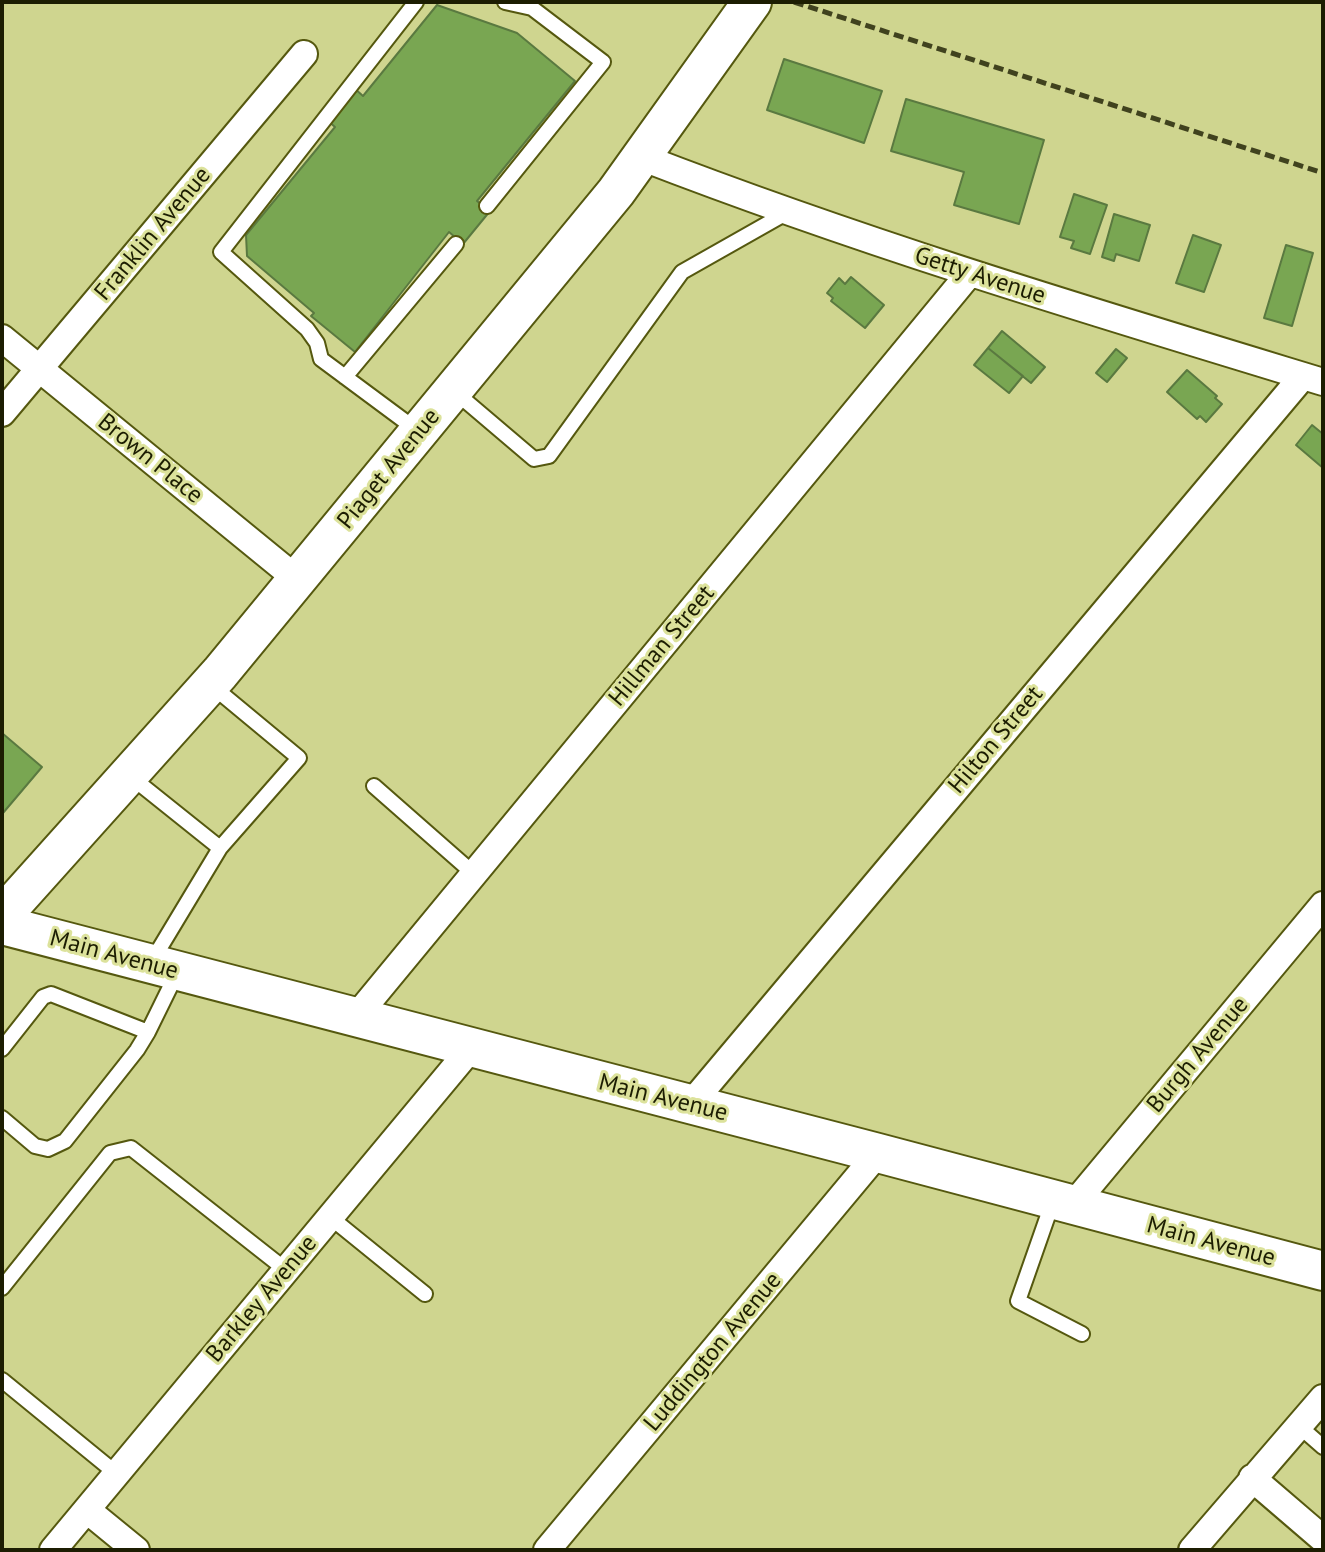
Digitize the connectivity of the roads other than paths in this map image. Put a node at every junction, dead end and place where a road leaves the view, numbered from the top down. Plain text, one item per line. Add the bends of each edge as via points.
1 (416, 2) edge
2 (505, 2) edge
3 (741, 15) edge
4 (303, 54) dead end
5 (641, 158) junction
6 (487, 206) dead end
7 (788, 212) junction
8 (456, 244) dead end
9 (969, 274) junction
10 (2, 338) edge
11 (39, 369) junction
12 (345, 377) junction
13 (1313, 379) edge
14 (453, 390) junction
15 (2, 413) edge
16 (419, 432) junction
17 (298, 580) junction
18 (210, 684) junction
19 (128, 775) junction
20 (374, 786) dead end
21 (220, 848) junction
22 (474, 873) junction
23 (1323, 905) edge
24 (2, 916) edge
25 (2, 925) edge
26 (164, 968) junction
27 (355, 1018) junction
28 (148, 1032) junction
29 (471, 1048) junction
30 (2, 1049) edge
31 (690, 1105) junction
32 (2, 1118) edge
33 (878, 1153) junction
34 (1063, 1202) junction
35 (330, 1217) junction
36 (286, 1270) junction
37 (1323, 1271) edge
38 (2, 1288) edge
39 (425, 1294) dead end
40 (1082, 1334) dead end
41 (2, 1380) edge
42 (1323, 1398) edge
43 (1299, 1426) junction
44 (1323, 1447) edge
45 (117, 1474) junction
46 (1252, 1478) junction
47 (87, 1510) junction
48 (1323, 1539) edge
49 (53, 1550) edge
50 (136, 1550) edge
51 (547, 1550) edge
52 (1192, 1550) edge

1 - 12 lane via 222,252 307,330 321,359
2 - 6 lane via 532,8 603,62
3 - 5 main road, Piaget Avenue
4 - 11 street, Franklin Avenue
5 - 7 street, Getty Avenue
5 - 14 main road, Piaget Avenue
7 - 9 street, Getty Avenue
7 - 14 lane via 682,272 549,456 534,459
8 - 12 lane
9 - 13 street, Getty Avenue
9 - 22 street, Hillman Street
10 - 11 street, Brown Place
11 - 15 street, Franklin Avenue
11 - 17 street, Brown Place
12 - 16 lane
13 - 31 street, Hilton Street
14 - 16 main road, Piaget Avenue
16 - 17 main road, Piaget Avenue
17 - 18 main road, Piaget Avenue
18 - 19 main road, Piaget Avenue
18 - 21 lane via 299,758
19 - 21 lane
19 - 24 main road, Piaget Avenue
20 - 22 lane
21 - 26 lane
22 - 27 street, Hillman Street
23 - 34 street, Burgh Avenue
25 - 26 main road, Main Avenue
26 - 27 main road, Main Avenue
26 - 28 lane
27 - 29 main road, Main Avenue
28 - 30 lane via 51,994 43,997
28 - 32 lane via 65,1141 48,1149 35,1146
29 - 31 main road, Main Avenue
29 - 35 street, Barkley Avenue
31 - 33 main road, Main Avenue
33 - 34 main road, Main Avenue
33 - 51 street, Luddington Avenue
34 - 37 main road, Main Avenue
34 - 40 lane via 1018,1300
35 - 36 street, Barkley Avenue
35 - 39 lane
36 - 38 lane via 131,1148 110,1153
36 - 45 street, Barkley Avenue
41 - 45 lane
42 - 43 street
43 - 44 lane
43 - 46 street
45 - 47 street, Barkley Avenue
46 - 48 street
46 - 52 street
47 - 49 street, Barkley Avenue
47 - 50 street

